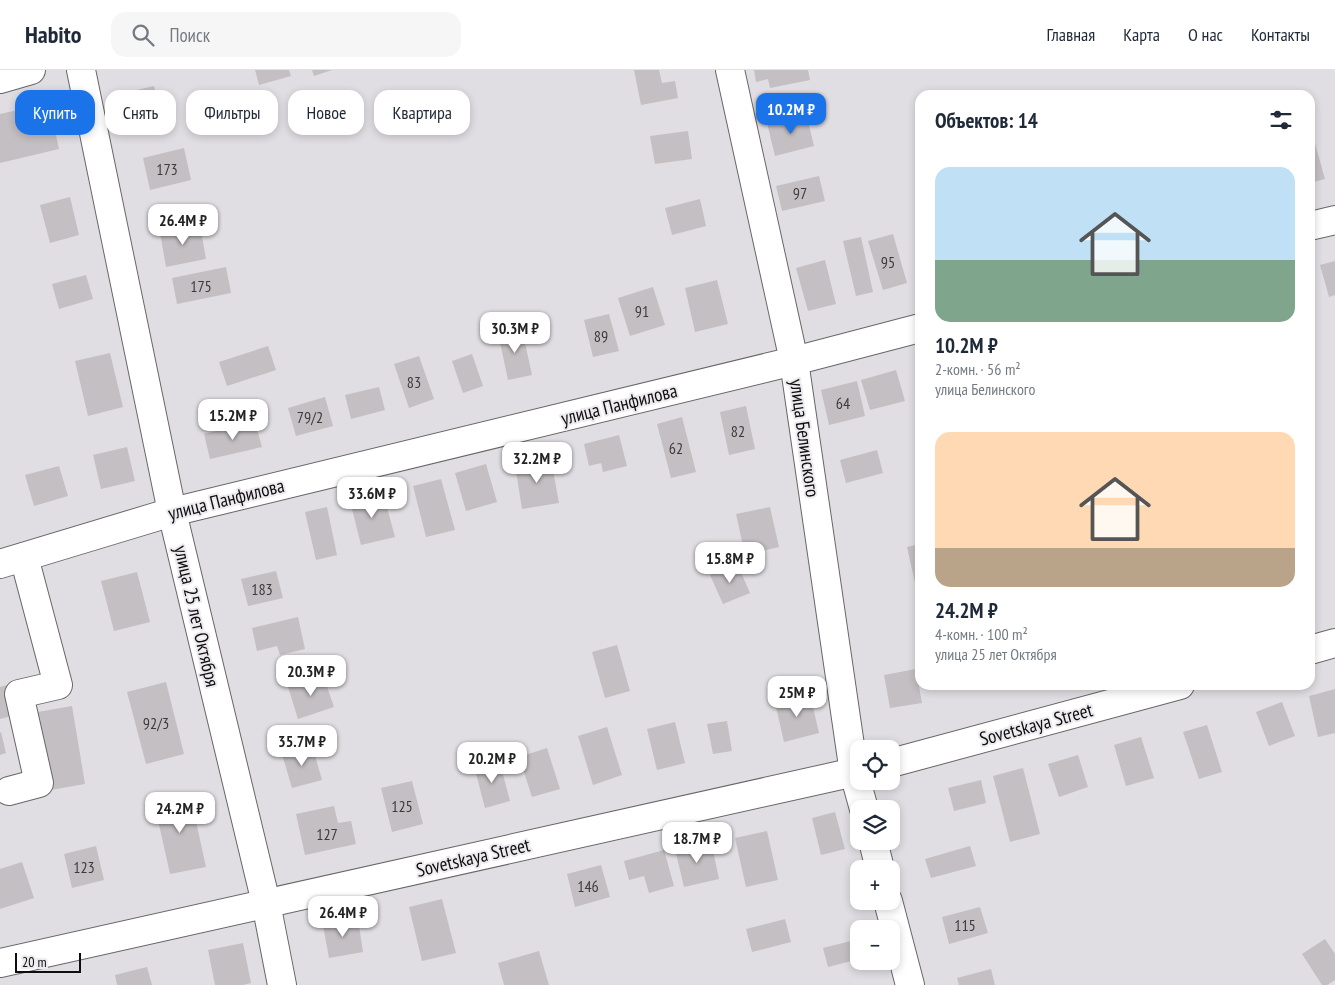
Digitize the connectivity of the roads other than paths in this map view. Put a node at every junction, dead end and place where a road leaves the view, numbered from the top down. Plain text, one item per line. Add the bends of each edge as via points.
1 (31, 70) edge
2 (81, 70) edge
3 (730, 70) edge
4 (0, 79) edge
5 (1335, 220) edge
6 (1315, 225) edge
7 (915, 329) edge
8 (794, 361) junction
9 (172, 512) junction
10 (12, 561) edge
11 (1335, 644) edge
12 (1315, 649) edge
13 (1161, 690) edge
14 (852, 740) edge
15 (900, 761) edge
16 (850, 774) edge
17 (9, 791) dead end
18 (266, 903) junction
19 (890, 910) edge
20 (0, 963) edge
21 (282, 985) edge
22 (910, 985) edge

1 - 4 street
2 - 9 street, улица 25 лет Октября
3 - 8 street, улица Белинского
5 - 6 street
7 - 8 street, улица Панфилова
8 - 9 street, улица Панфилова
8 - 14 street, улица Белинского
9 - 10 street, улица Панфилова
9 - 18 street, улица 25 лет Октября
10 - 17 street via 58,685 19,694 39,782
11 - 12 street
13 - 15 street, Sovetskaya Street
16 - 18 street, Sovetskaya Street
18 - 20 street, Sovetskaya Street
18 - 21 street, улица 25 лет Октября
19 - 22 street

